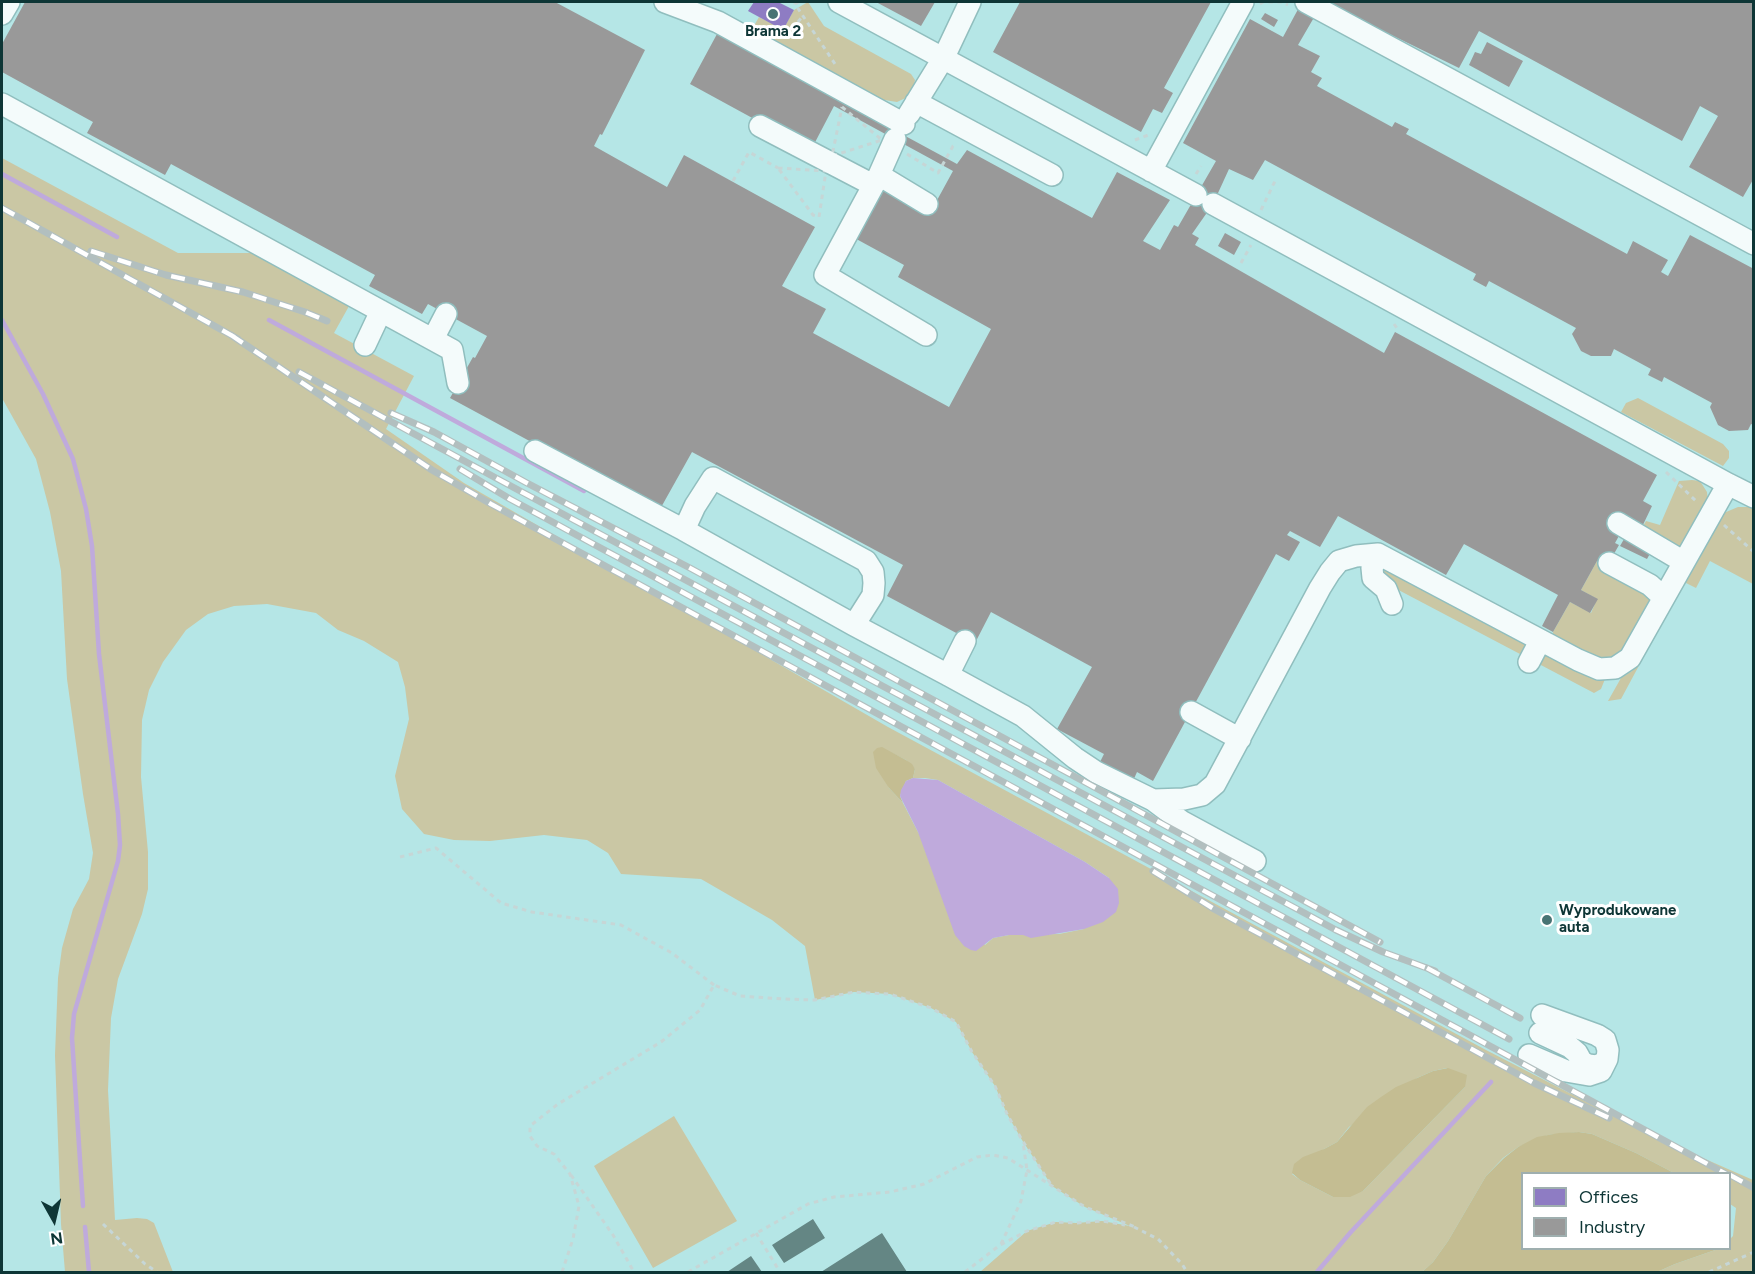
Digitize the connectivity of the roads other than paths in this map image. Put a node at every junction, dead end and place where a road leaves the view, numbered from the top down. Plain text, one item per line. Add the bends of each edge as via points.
1 (9, 2) edge
2 (665, 2) edge
3 (839, 2) edge
4 (969, 2) edge
5 (1306, 2) edge
6 (1248, 5) edge
7 (2, 14) edge
8 (944, 57) junction
9 (916, 102) junction
10 (2, 104) edge
11 (760, 126) dead end
12 (896, 137) junction
13 (1151, 171) junction
14 (1052, 175) dead end
15 (876, 180) junction
16 (927, 204) dead end
17 (1754, 244) edge
18 (381, 311) junction
19 (446, 314) dead end
20 (926, 334) dead end
21 (433, 339) junction
22 (364, 345) dead end
23 (458, 383) dead end
24 (535, 451) dead end
25 (1728, 484) junction
26 (1754, 497) edge
27 (1618, 523) dead end
28 (684, 530) junction
29 (1378, 554) junction
30 (1684, 562) junction
31 (1609, 563) dead end
32 (1663, 597) junction
33 (1392, 604) dead end
34 (854, 625) junction
35 (1540, 640) junction
36 (965, 641) dead end
37 (1529, 662) dead end
38 (948, 675) junction
39 (1191, 712) dead end
40 (1240, 739) junction
41 (1153, 800) junction
42 (1254, 861) dead end
43 (1541, 1024) dead end
44 (1529, 1055) dead end

1 - 7 lane
2 - 12 lane via 718,22
3 - 8 lane
4 - 8 lane
5 - 17 lane
6 - 13 lane
8 - 9 lane
8 - 13 lane
9 - 12 lane
9 - 14 lane
10 - 18 lane
11 - 15 lane
12 - 15 lane
13 - 25 lane
15 - 16 lane
15 - 20 lane via 825,275
18 - 21 lane
18 - 22 lane
19 - 21 lane
21 - 23 lane via 452,350
24 - 28 lane
25 - 26 lane
25 - 30 lane
27 - 30 lane
28 - 34 lane
28 - 34 lane via 713,478 866,561 873,572 873,595
29 - 33 lane via 1372,568 1373,578 1386,589
29 - 35 lane
29 - 40 lane via 1339,561 1330,572
30 - 32 lane
31 - 32 lane via 1650,585
32 - 35 lane via 1630,658 1615,668 1599,669
34 - 38 lane
35 - 37 lane
36 - 38 lane
38 - 41 lane via 1023,716 1096,772
39 - 40 lane
40 - 41 lane via 1215,784 1202,795
41 - 42 lane via 1181,821
43 - 44 lane via 1578,1053 1582,1062 1596,1066 1607,1059 1601,1071 1579,1075

